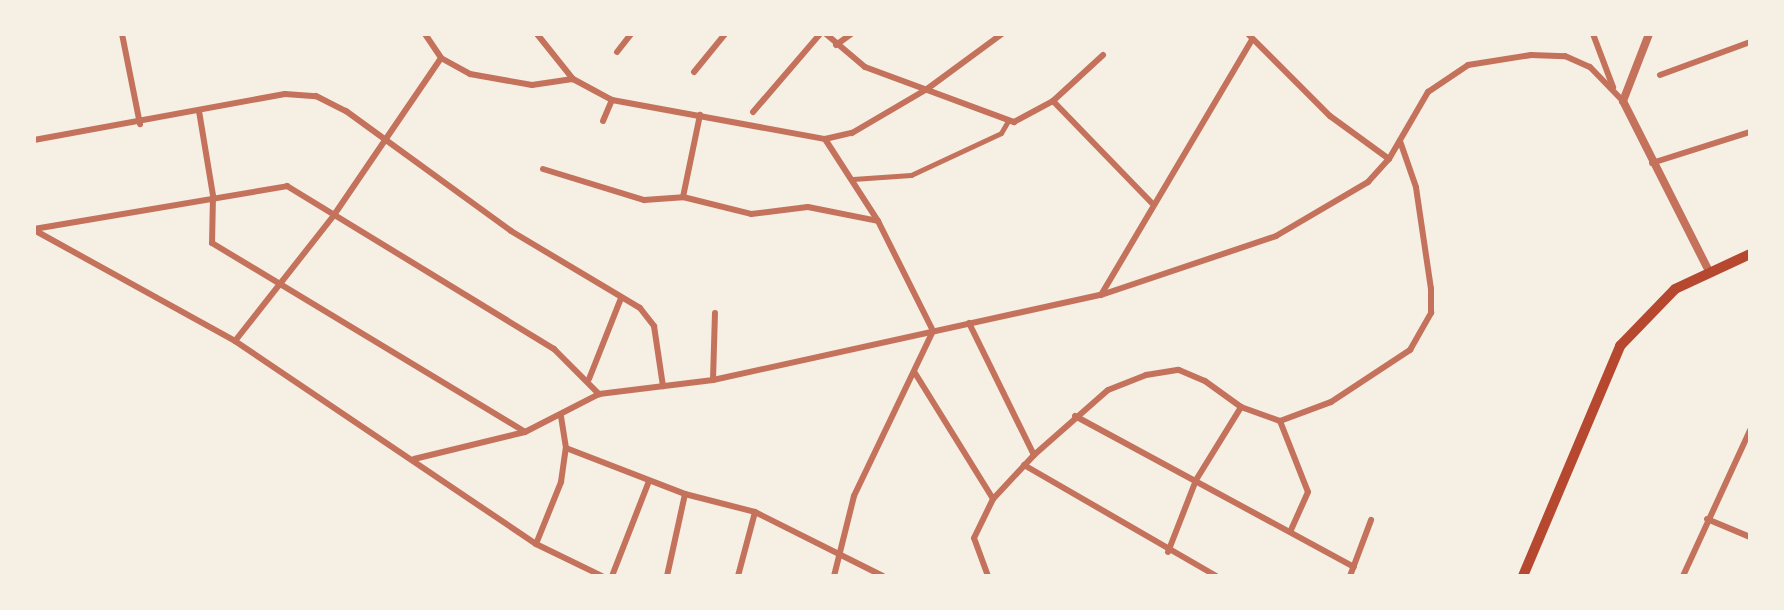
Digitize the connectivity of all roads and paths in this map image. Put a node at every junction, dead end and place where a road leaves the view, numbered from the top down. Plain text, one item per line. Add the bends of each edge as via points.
1 (122, 34) edge
2 (425, 34) edge
3 (537, 34) edge
4 (631, 34) edge
5 (725, 34) edge
6 (823, 34) edge
7 (851, 34) edge
8 (1002, 34) edge
9 (1593, 34) edge
10 (1649, 34) edge
11 (1250, 37) edge
12 (1750, 42) edge
13 (836, 45) junction
14 (617, 52) dead end
15 (1103, 55) dead end
16 (441, 58) junction
17 (694, 72) dead end
18 (1660, 75) dead end
19 (573, 79) junction
20 (927, 89) junction
21 (1614, 89) junction
22 (612, 100) junction
23 (1053, 101) junction
24 (1623, 101) junction
25 (199, 111) junction
26 (753, 112) dead end
27 (700, 115) junction
28 (603, 121) dead end
29 (1008, 121) junction
30 (140, 124) junction
31 (1750, 132) edge
32 (825, 139) junction
33 (34, 140) edge
34 (1400, 141) junction
35 (385, 142) junction
36 (1389, 159) junction
37 (1652, 163) junction
38 (543, 169) dead end
39 (853, 179) junction
40 (213, 196) junction
41 (683, 197) junction
42 (1152, 203) junction
43 (334, 215) junction
44 (878, 221) junction
45 (34, 230) edge
46 (1750, 254) edge
47 (1708, 269) junction
48 (277, 282) junction
49 (1101, 295) junction
50 (621, 298) junction
51 (715, 313) dead end
52 (969, 323) junction
53 (933, 331) junction
54 (235, 341) junction
55 (915, 373) junction
56 (589, 379) junction
57 (713, 380) junction
58 (663, 386) junction
59 (599, 394) junction
60 (1241, 407) junction
61 (561, 416) junction
62 (1075, 416) junction
63 (1280, 421) junction
64 (1750, 430) edge
65 (525, 432) junction
66 (566, 448) junction
67 (1034, 455) junction
68 (414, 459) junction
69 (1024, 465) junction
70 (1196, 480) junction
71 (649, 481) junction
72 (685, 494) junction
73 (993, 499) junction
74 (755, 512) junction
75 (1707, 519) junction
76 (1371, 520) dead end
77 (1291, 530) junction
78 (1750, 537) edge
79 (536, 544) junction
80 (1168, 552) junction
81 (838, 554) junction
82 (1354, 567) junction
83 (602, 576) edge
84 (612, 576) edge
85 (667, 576) edge
86 (738, 576) edge
87 (834, 576) edge
88 (883, 576) edge
89 (988, 576) edge
90 (1216, 576) edge
91 (1350, 576) edge
92 (1523, 576) edge
93 (1683, 576) edge

1 - 30 street
2 - 16 street
3 - 19 street
4 - 14 street
5 - 17 street
6 - 13 street
6 - 26 street
7 - 13 street
8 - 20 street
9 - 21 street
10 - 24 street
11 - 36 street via 1330,116
11 - 42 street
12 - 18 street
13 - 20 street via 865,67
15 - 23 street
16 - 19 street via 470,74 532,85
16 - 35 street
19 - 22 street
20 - 29 street
20 - 32 street via 852,133
21 - 24 street
21 - 34 street via 1590,67 1565,56 1531,55 1468,65 1428,92
22 - 27 street
22 - 28 street
23 - 29 street
23 - 42 street
24 - 37 street
25 - 30 street
25 - 35 street via 285,94 316,96 346,111
25 - 40 street
27 - 32 street
27 - 41 street
29 - 39 street via 1001,133 911,175
30 - 33 street
31 - 37 street
32 - 39 street
34 - 36 street
34 - 63 street via 1416,187 1431,289 1424,333 1410,350 1331,402
35 - 43 street
35 - 50 street via 511,231
36 - 49 street via 1357,189 1276,236
37 - 47 street
38 - 41 street via 644,200
39 - 44 street
40 - 43 street via 287,186
40 - 45 street
40 - 48 street via 212,243
41 - 44 street via 751,214 808,207
42 - 49 street
43 - 48 street
43 - 56 street via 554,349
44 - 53 street
45 - 54 street
46 - 47 main road
47 - 92 main road via 1675,289 1620,346
48 - 54 street
48 - 65 street
49 - 52 street
50 - 56 street
50 - 58 street via 640,308 654,326
51 - 57 street
52 - 53 street
52 - 67 street
53 - 55 street
53 - 57 street
54 - 68 street
55 - 73 street
55 - 81 street via 854,496
56 - 59 street
57 - 58 street
58 - 59 street
59 - 61 street
60 - 62 street via 1179,370 1146,375 1108,390
60 - 63 street
60 - 70 street
61 - 65 street
61 - 66 street
62 - 67 street
62 - 70 street
63 - 77 street via 1308,492
64 - 75 street
65 - 68 street
66 - 71 street
66 - 79 street via 561,482
67 - 69 street
68 - 79 street
69 - 73 street
69 - 80 street
70 - 77 street
70 - 80 street
71 - 72 street
71 - 84 street
72 - 74 street
72 - 85 street
73 - 89 street via 974,538
74 - 81 street
74 - 86 street
75 - 78 street
75 - 93 street
76 - 82 street
77 - 82 street
79 - 83 street
80 - 90 street
81 - 87 street
81 - 88 street
82 - 91 street

